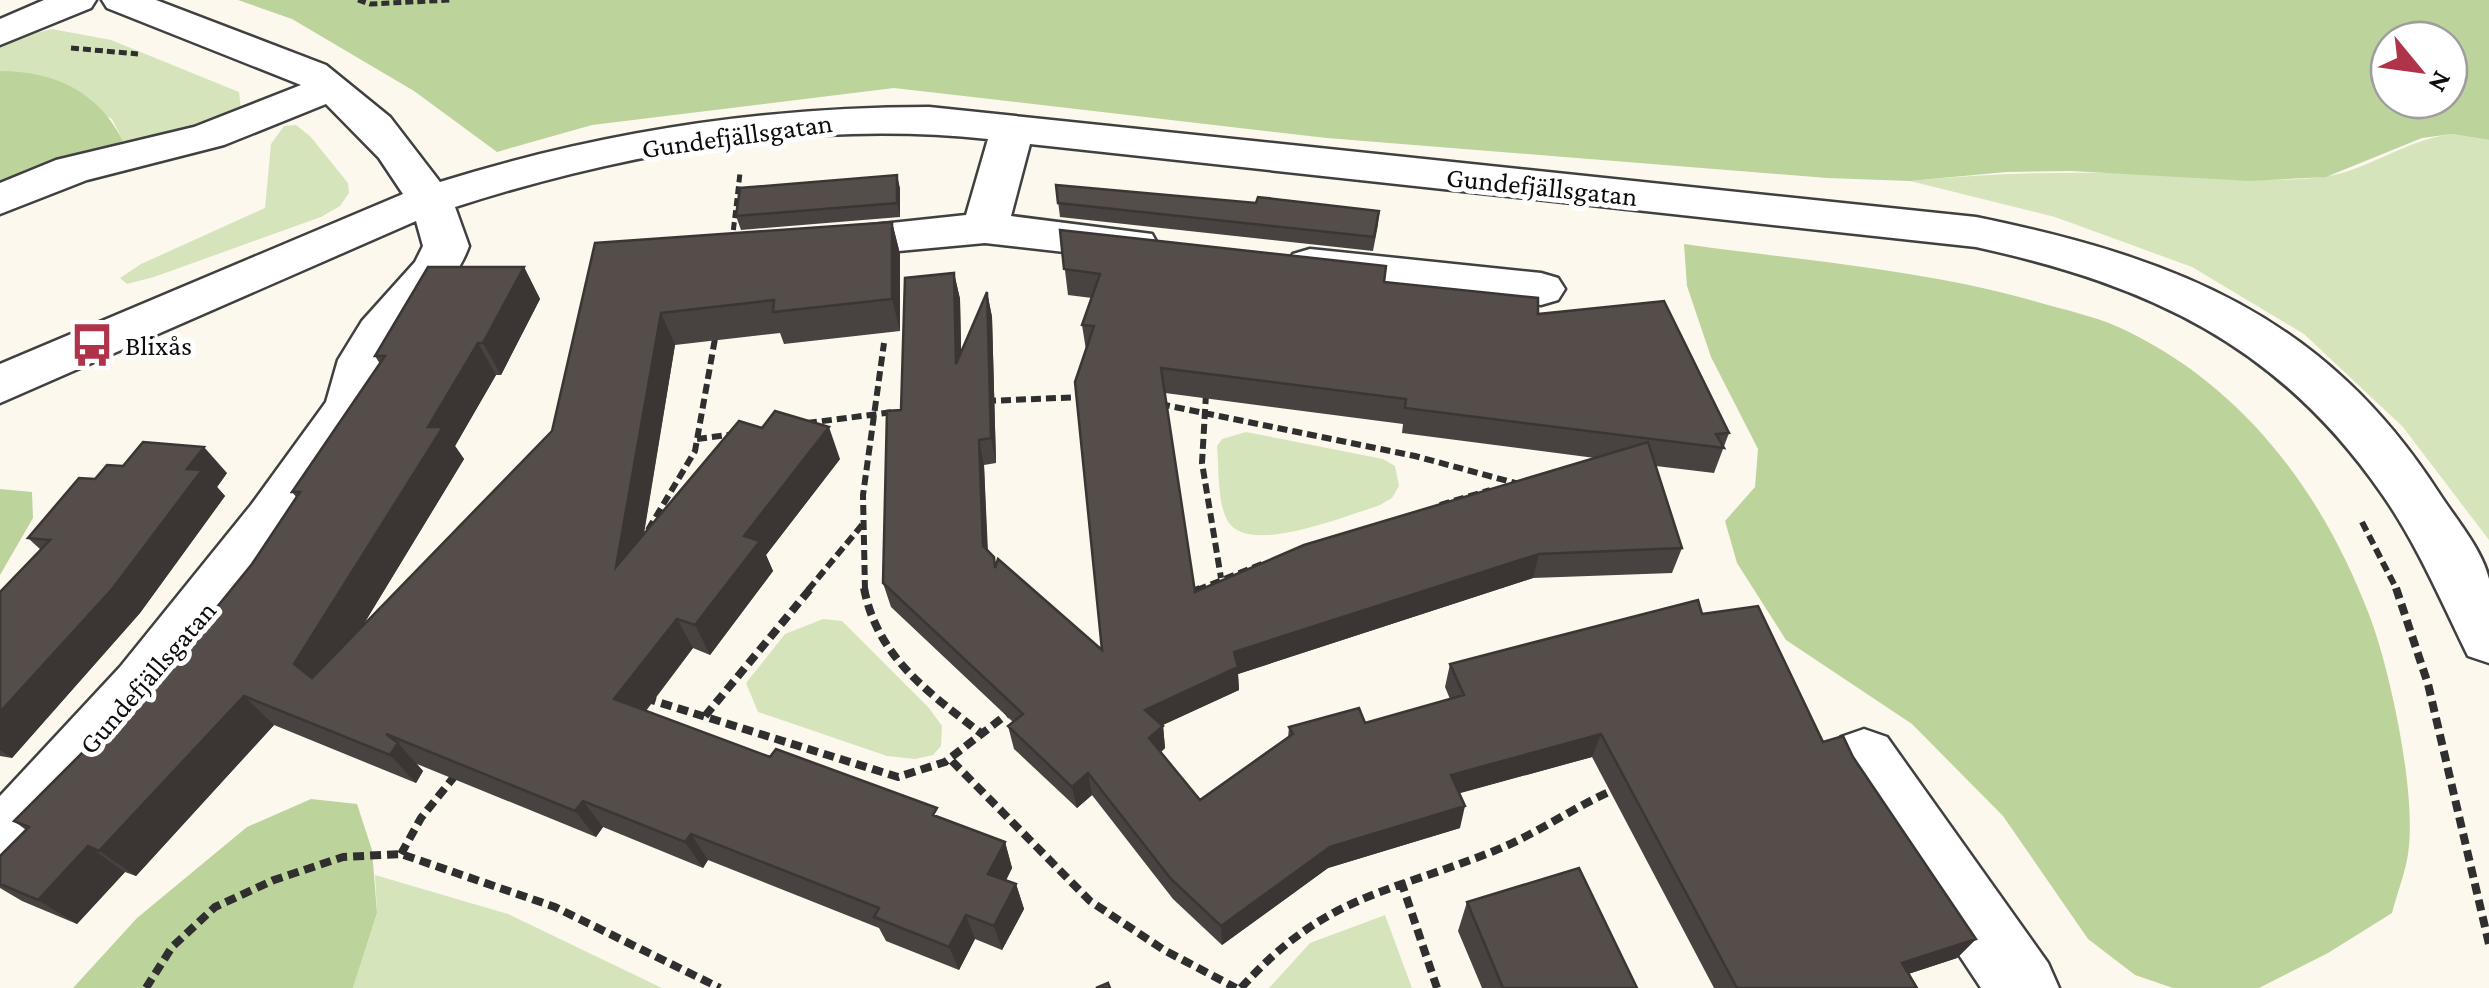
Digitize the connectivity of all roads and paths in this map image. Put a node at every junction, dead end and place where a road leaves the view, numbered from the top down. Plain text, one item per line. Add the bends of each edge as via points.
1 (78, 0) edge
2 (121, 0) edge
3 (358, 0) edge
4 (450, 0) edge
5 (0, 33) edge
6 (54, 48) dead end
7 (150, 56) dead end
8 (332, 87) junction
9 (1012, 129) junction
10 (756, 171) dead end
11 (740, 174) junction
12 (723, 177) dead end
13 (0, 200) edge
14 (429, 200) junction
15 (985, 228) junction
16 (731, 250) joint
17 (1173, 250) edge
18 (1268, 260) edge
19 (1541, 290) dead end
20 (718, 326) edge
21 (884, 343) dead end
22 (1208, 381) edge
23 (0, 385) edge
24 (1099, 398) edge
25 (970, 403) edge
26 (1151, 403) edge
27 (912, 410) edge
28 (874, 414) junction
29 (1202, 414) junction
30 (796, 425) edge
31 (736, 434) edge
32 (697, 439) junction
33 (1422, 510) edge
34 (2360, 518) dead end
35 (862, 524) junction
36 (641, 541) edge
37 (1276, 559) edge
38 (1221, 578) junction
39 (1188, 594) edge
40 (2489, 638) edge
41 (633, 694) edge
42 (1024, 700) edge
43 (704, 717) junction
44 (982, 734) junction
45 (1864, 757) dead end
46 (470, 758) edge
47 (952, 762) junction
48 (1622, 787) edge
49 (0, 842) edge
50 (401, 854) junction
51 (1402, 880) junction
52 (2489, 944) edge
53 (715, 987) edge
54 (146, 988) edge
55 (1238, 988) edge
56 (1437, 988) edge
57 (2023, 988) edge

1 - 5 street
2 - 8 street, Gundefjällsgatan
3 - 4 path
6 - 7 path
8 - 13 street via 209,136 72,170
8 - 14 street, Gundefjällsgatan via 366,114
9 - 14 street, Gundefjällsgatan via 870,119 727,132 634,148
9 - 15 street
9 - 40 street, Gundefjällsgatan via 1976,232 2081,253 2204,303 2314,378 2420,503
10 - 11 path
11 - 12 path
11 - 16 path
14 - 23 street, Gundefjällsgatan
14 - 49 street, Gundefjällsgatan via 446,246 442,260 368,350 354,378 351,405 316,458 218,595
15 - 16 street
15 - 17 street
18 - 19 street
20 - 32 path
21 - 28 path
22 - 29 path
24 - 25 path
26 - 29 path
27 - 28 path
28 - 30 path
28 - 35 path
29 - 33 path via 1415,456 1522,485
29 - 38 path via 1204,502
31 - 32 path
32 - 36 path via 674,492
34 - 52 path via 2394,582 2428,684
35 - 43 path
35 - 44 path via 865,611 882,643
37 - 38 path
38 - 39 path
41 - 43 path
42 - 44 path
43 - 47 path via 898,777
44 - 47 path
45 - 57 street
46 - 50 path
47 - 55 path via 1090,900 1164,950
48 - 51 path via 1494,852
50 - 53 path via 554,907
50 - 54 path via 343,857 215,907 172,946
51 - 55 path via 1318,915
51 - 56 path

